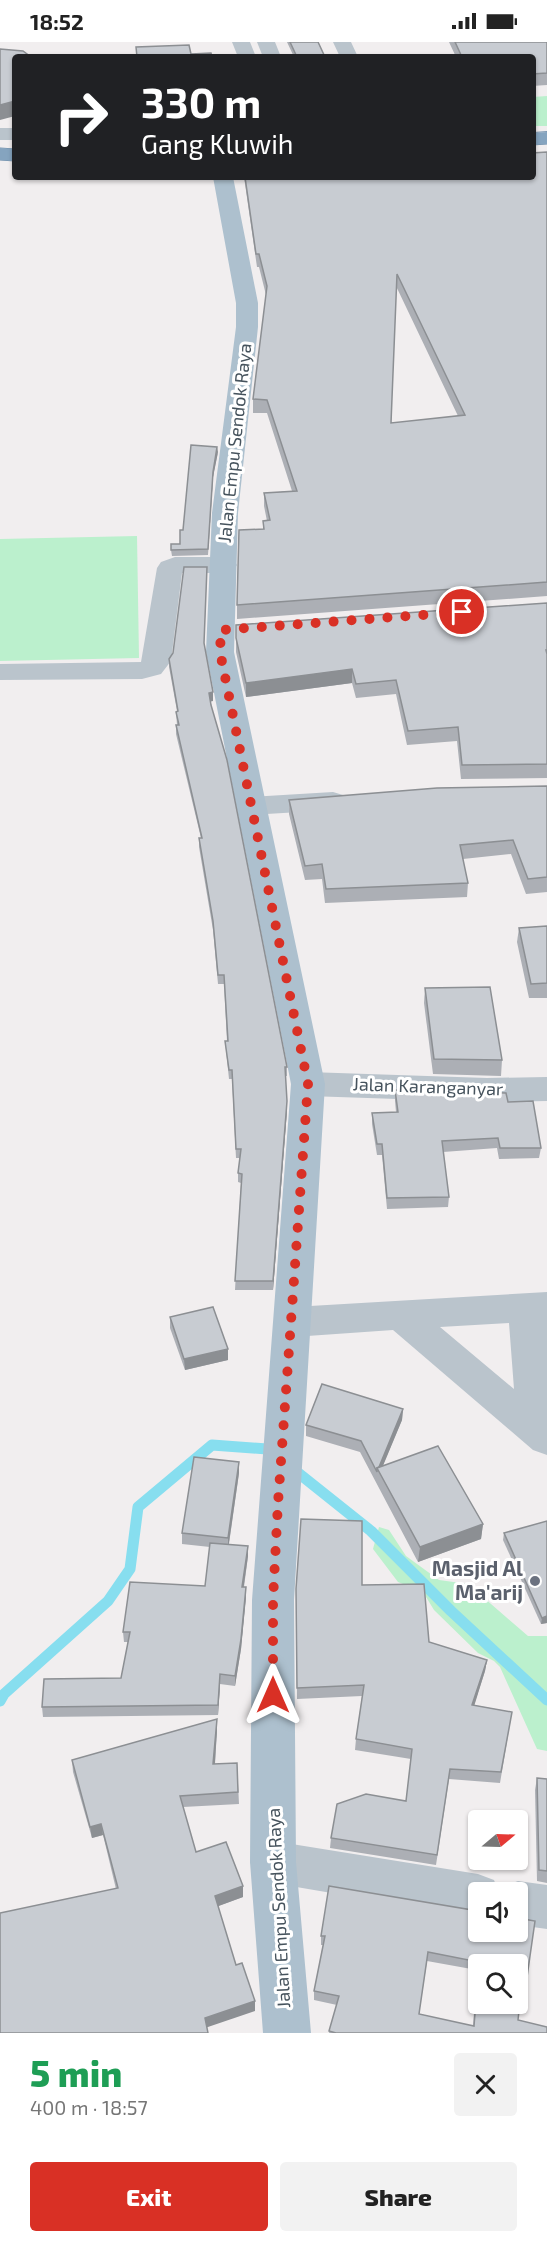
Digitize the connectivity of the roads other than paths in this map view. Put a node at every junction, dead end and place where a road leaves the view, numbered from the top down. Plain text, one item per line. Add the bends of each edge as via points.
1 (224, 180) edge
2 (224, 566) junction
3 (0, 672) edge
4 (356, 798) edge
5 (251, 806) junction
6 (308, 1084) junction
7 (547, 1089) edge
8 (536, 1307) edge
9 (400, 1316) junction
10 (293, 1322) junction
11 (542, 1435) edge
12 (273, 1862) junction
13 (468, 1894) edge
14 (528, 1904) edge
15 (547, 1907) edge
16 (287, 2033) edge

1 - 2 main road, Jalan Empu Sendok Raya via 247,303 225,513
2 - 3 street via 170,568 157,662 151,668
2 - 5 main road, Jalan Empu Sendok Raya via 233,629 220,652
4 - 5 street
5 - 6 main road, Jalan Empu Sendok Raya
6 - 7 street, Jalan Karanganyar
6 - 10 main road, Jalan Empu Sendok Raya
8 - 9 street
8 - 11 street
9 - 10 street
9 - 11 street
10 - 12 main road, Jalan Empu Sendok Raya via 273,1600
12 - 13 street
12 - 16 main road, Jalan Empu Sendok Raya
14 - 15 street

